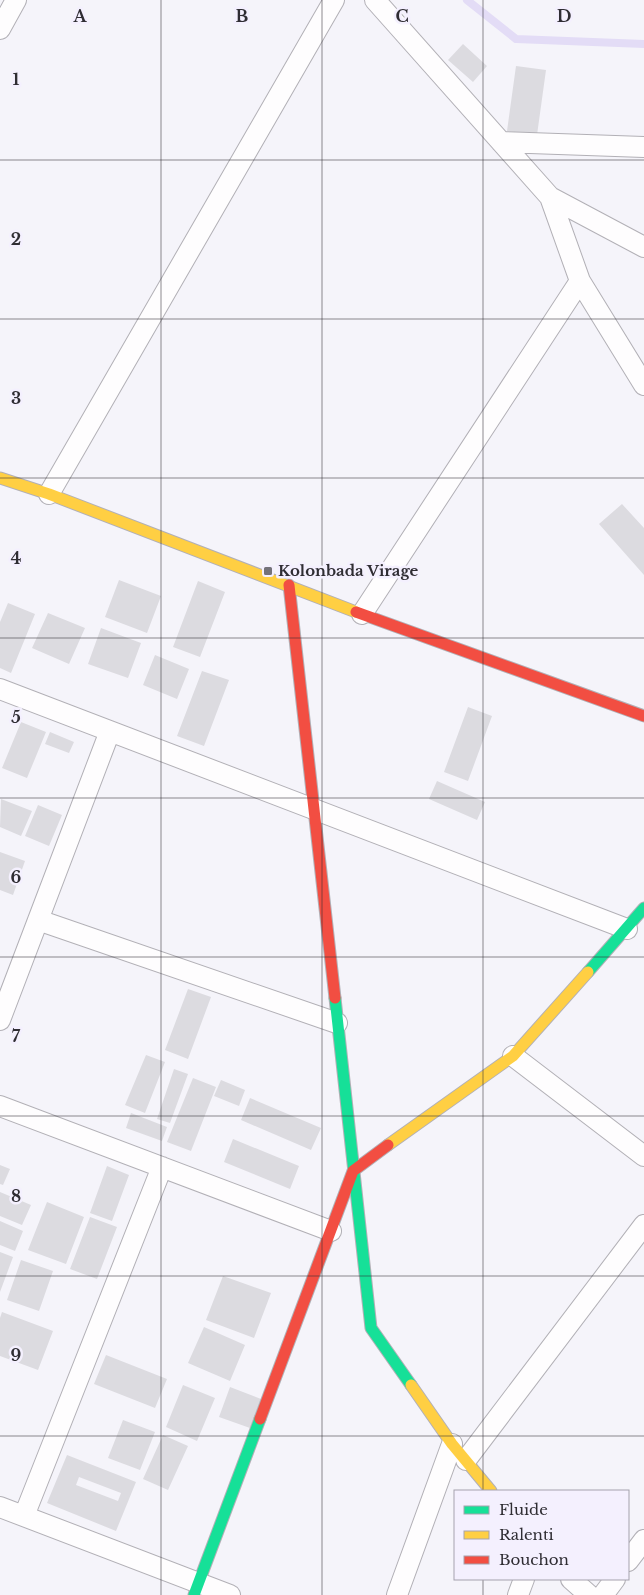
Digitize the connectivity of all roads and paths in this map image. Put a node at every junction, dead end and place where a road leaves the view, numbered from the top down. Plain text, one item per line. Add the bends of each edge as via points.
1 (16, 0) edge
2 (334, 0) edge
3 (375, 0) edge
4 (0, 29) edge
5 (501, 142) junction
6 (644, 147) edge
7 (550, 197) junction
8 (644, 247) edge
9 (580, 281) junction
10 (644, 385) edge
11 (0, 478) edge
12 (49, 494) junction
13 (289, 586) junction
14 (362, 614) junction
15 (0, 689) edge
16 (644, 716) edge
17 (110, 731) junction
18 (313, 809) junction
19 (644, 908) edge
20 (38, 920) junction
21 (627, 929) junction
22 (0, 1020) edge
23 (337, 1023) junction
24 (513, 1056) junction
25 (0, 1106) edge
26 (644, 1156) edge
27 (162, 1167) junction
28 (354, 1171) junction
29 (644, 1225) edge
30 (331, 1231) junction
31 (452, 1444) junction
32 (466, 1460) junction
33 (490, 1490) edge
34 (0, 1507) edge
35 (24, 1516) junction
36 (644, 1540) edge
37 (629, 1560) edge
38 (524, 1580) edge
39 (572, 1580) edge
40 (614, 1580) edge
41 (196, 1589) edge
42 (230, 1595) edge
43 (397, 1595) edge
44 (518, 1595) edge
45 (589, 1595) edge
46 (603, 1595) edge

1 - 4 street
2 - 12 street
3 - 5 street
5 - 6 street
5 - 7 street
7 - 8 street
7 - 9 street
9 - 10 street
9 - 14 street
11 - 12 street
12 - 13 street
13 - 14 street
13 - 18 street
14 - 16 street
15 - 17 street
17 - 18 street
17 - 20 street
18 - 21 street
18 - 23 street
19 - 21 street
20 - 22 street
20 - 23 street
21 - 24 street
23 - 28 street
24 - 26 street
24 - 28 street
25 - 27 street
27 - 30 street
27 - 35 street
28 - 30 street
28 - 31 street via 371,1328
29 - 32 street
30 - 41 street
31 - 32 street
31 - 43 street
32 - 33 street
34 - 35 street
35 - 41 street
36 - 37 street
38 - 44 street
39 - 45 street
40 - 46 street
41 - 42 street

